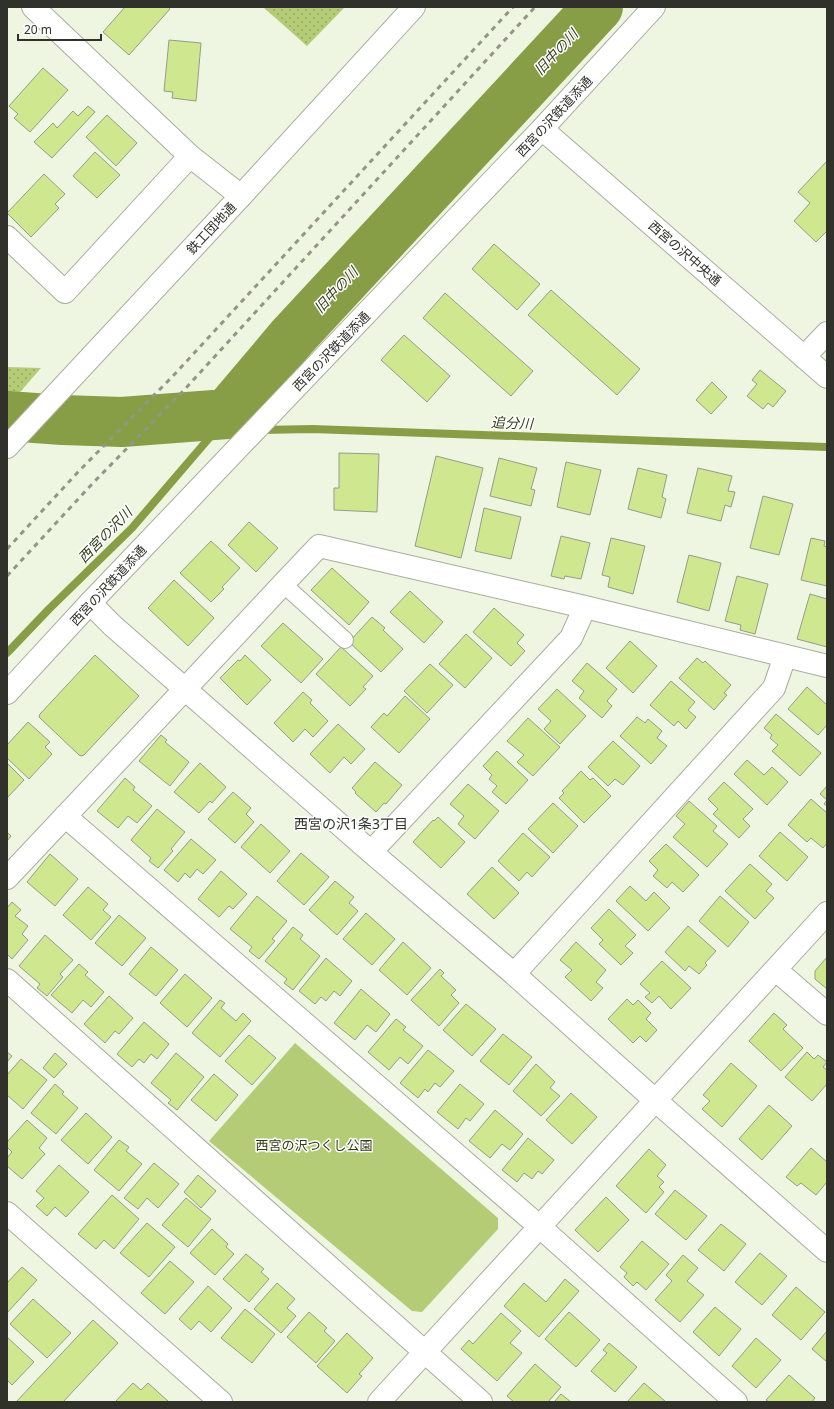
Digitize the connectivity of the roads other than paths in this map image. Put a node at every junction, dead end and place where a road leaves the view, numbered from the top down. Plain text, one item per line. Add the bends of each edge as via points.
1 (33, 7) edge
2 (414, 7) edge
3 (654, 7) edge
4 (542, 129) junction
5 (190, 156) junction
6 (241, 196) junction
7 (7, 237) edge
8 (827, 333) edge
9 (804, 357) junction
10 (827, 377) edge
11 (7, 447) edge
12 (283, 584) junction
13 (90, 603) junction
14 (585, 607) junction
15 (345, 640) dead end
16 (785, 656) junction
17 (827, 666) edge
18 (186, 688) junction
19 (7, 693) edge
20 (65, 816) junction
21 (371, 852) junction
22 (7, 878) edge
23 (827, 913) edge
24 (776, 970) junction
25 (514, 974) junction
26 (7, 980) edge
27 (827, 1014) edge
28 (656, 1101) junction
29 (7, 1213) edge
30 (540, 1227) junction
31 (827, 1251) edge
32 (425, 1353) junction
33 (221, 1402) edge
34 (379, 1402) edge
35 (481, 1402) edge
36 (736, 1402) edge

1 - 5 street
2 - 6 street, 鉄工団地通
3 - 4 street, 西宮の沢鉄道添通
4 - 9 street, 西宮の沢中央通
4 - 13 street, 西宮の沢鉄道添通
5 - 6 street
5 - 7 street via 64,292
6 - 11 street, 鉄工団地通
8 - 9 street
9 - 10 street, 西宮の沢中央通
12 - 14 street via 319,546
12 - 15 lane
12 - 18 street
13 - 18 street
13 - 19 street, 西宮の沢鉄道添通
14 - 16 street
14 - 21 street via 571,638
16 - 17 street
16 - 25 street via 774,688
18 - 20 street
18 - 21 street
20 - 22 street
20 - 30 street
21 - 25 street
23 - 24 street
24 - 27 street
24 - 28 street
25 - 28 street
26 - 32 street
28 - 30 street
28 - 31 street
29 - 33 street
30 - 32 street
30 - 36 street
32 - 34 street
32 - 35 street

